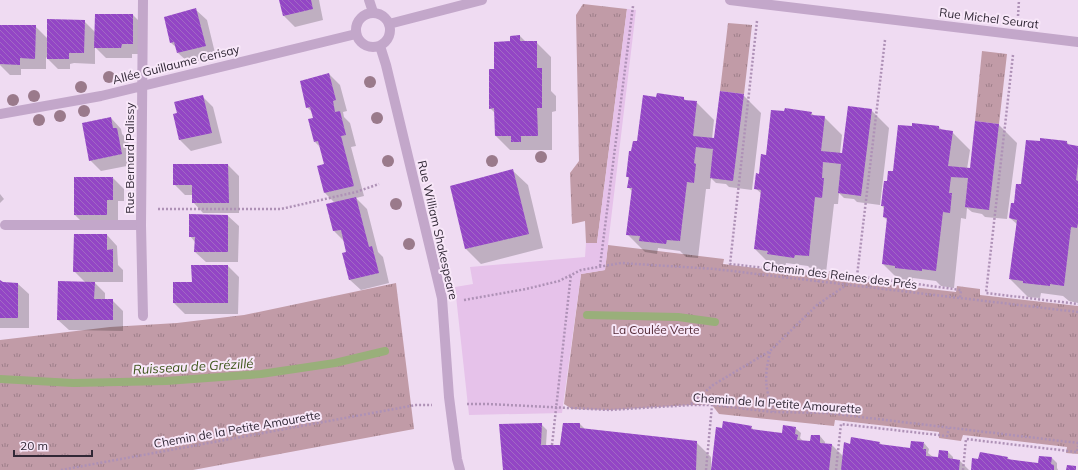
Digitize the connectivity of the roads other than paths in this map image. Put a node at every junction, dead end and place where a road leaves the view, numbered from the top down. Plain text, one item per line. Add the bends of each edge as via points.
1 (143, 0) edge
2 (369, 0) edge
3 (482, 0) edge
4 (730, 0) edge
5 (372, 12) junction
6 (389, 24) junction
7 (356, 34) junction
8 (1078, 42) edge
9 (380, 46) junction
10 (142, 86) junction
11 (0, 114) edge
12 (5, 224) dead end
13 (142, 225) junction
14 (143, 316) dead end
15 (460, 470) edge

1 - 10 street, Rue Bernard Palissy
2 - 5 street
3 - 6 street
4 - 8 street, Rue Michel Seurat
5 - 6 street via 385,18
5 - 7 street via 358,22
6 - 9 street via 389,36
7 - 9 street via 365,45
7 - 10 street, Allée Guillaume Cerisay
9 - 15 street, Rue William Shakespeare via 442,298 449,397
10 - 11 street, Allée Guillaume Cerisay
10 - 13 street, Rue Bernard Palissy
12 - 13 street
13 - 14 street, Rue Bernard Palissy

